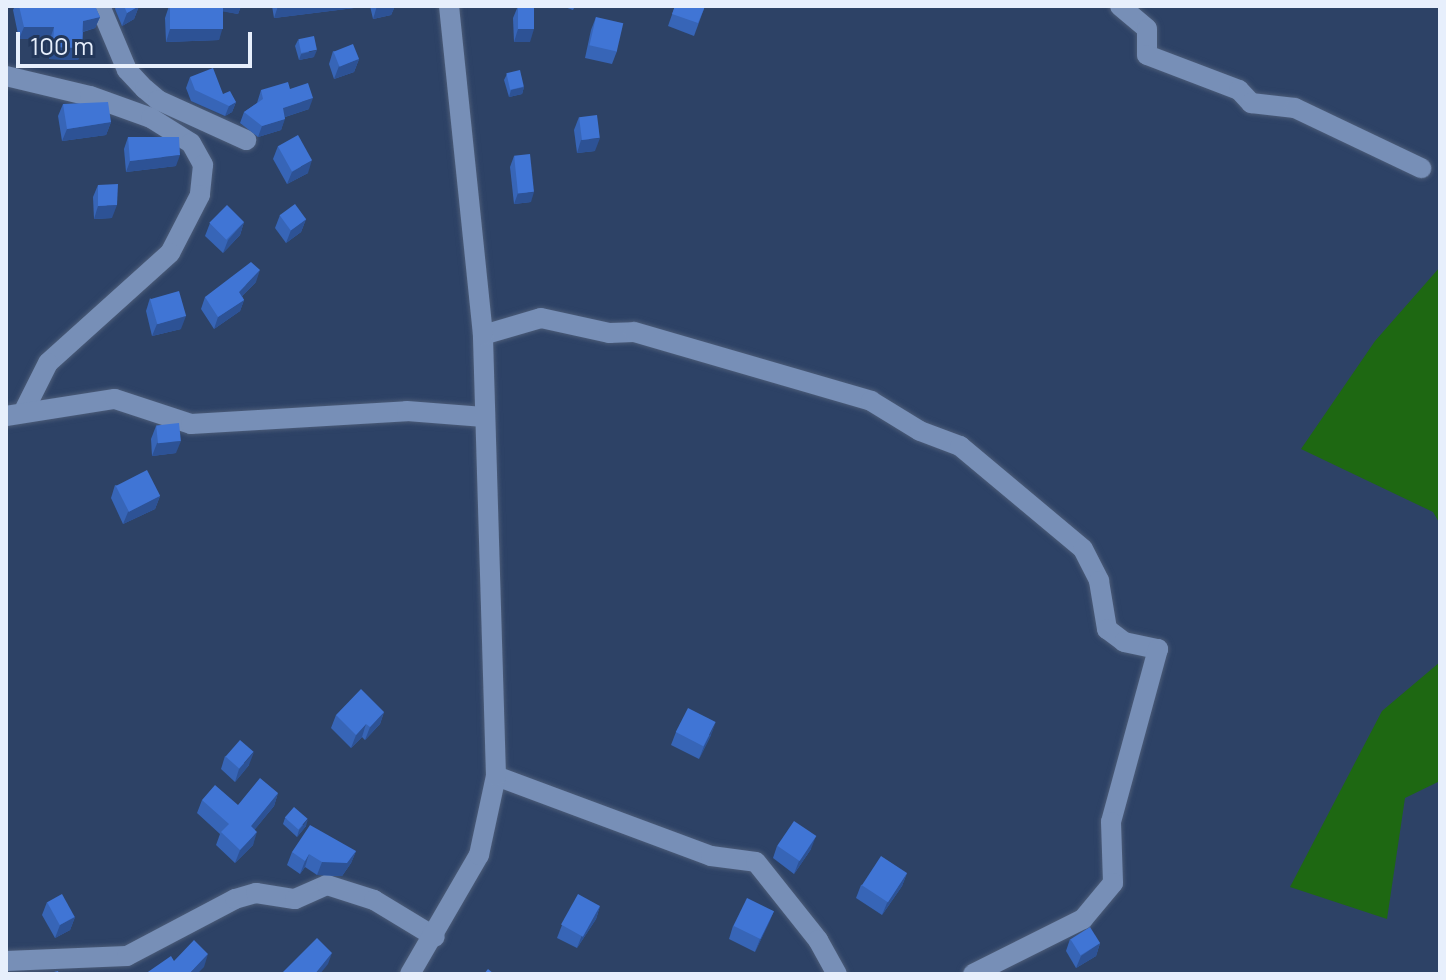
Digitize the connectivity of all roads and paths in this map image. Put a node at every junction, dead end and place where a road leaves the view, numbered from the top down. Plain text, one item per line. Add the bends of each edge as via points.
1 (100, 6) edge
2 (449, 6) edge
3 (1120, 6) edge
4 (6, 76) edge
5 (246, 140) dead end
6 (1421, 168) dead end
7 (483, 335) junction
8 (15, 414) edge
9 (484, 417) junction
10 (496, 776) junction
11 (435, 937) junction
12 (6, 961) edge
13 (410, 974) edge
14 (837, 974) edge
15 (973, 974) edge

1 - 5 street via 127,70 145,89
2 - 7 street
3 - 6 street via 1147,29 1147,55 1239,90 1251,103 1295,108
4 - 8 street via 90,96 151,118 191,143 203,165 200,195 170,253 48,363
7 - 9 street
7 - 15 street via 541,318 609,333 634,332 871,401 920,431 960,446 1083,549 1099,581 1107,629 1124,642 1158,649 1111,822 1113,883 1083,919
8 - 9 street via 115,399 191,424 407,411
9 - 10 street via 496,649
10 - 11 street via 479,855
10 - 14 street via 711,856 756,862 794,917 818,940
11 - 12 street via 374,900 327,885 295,899 256,893 235,899 127,956
11 - 13 street

